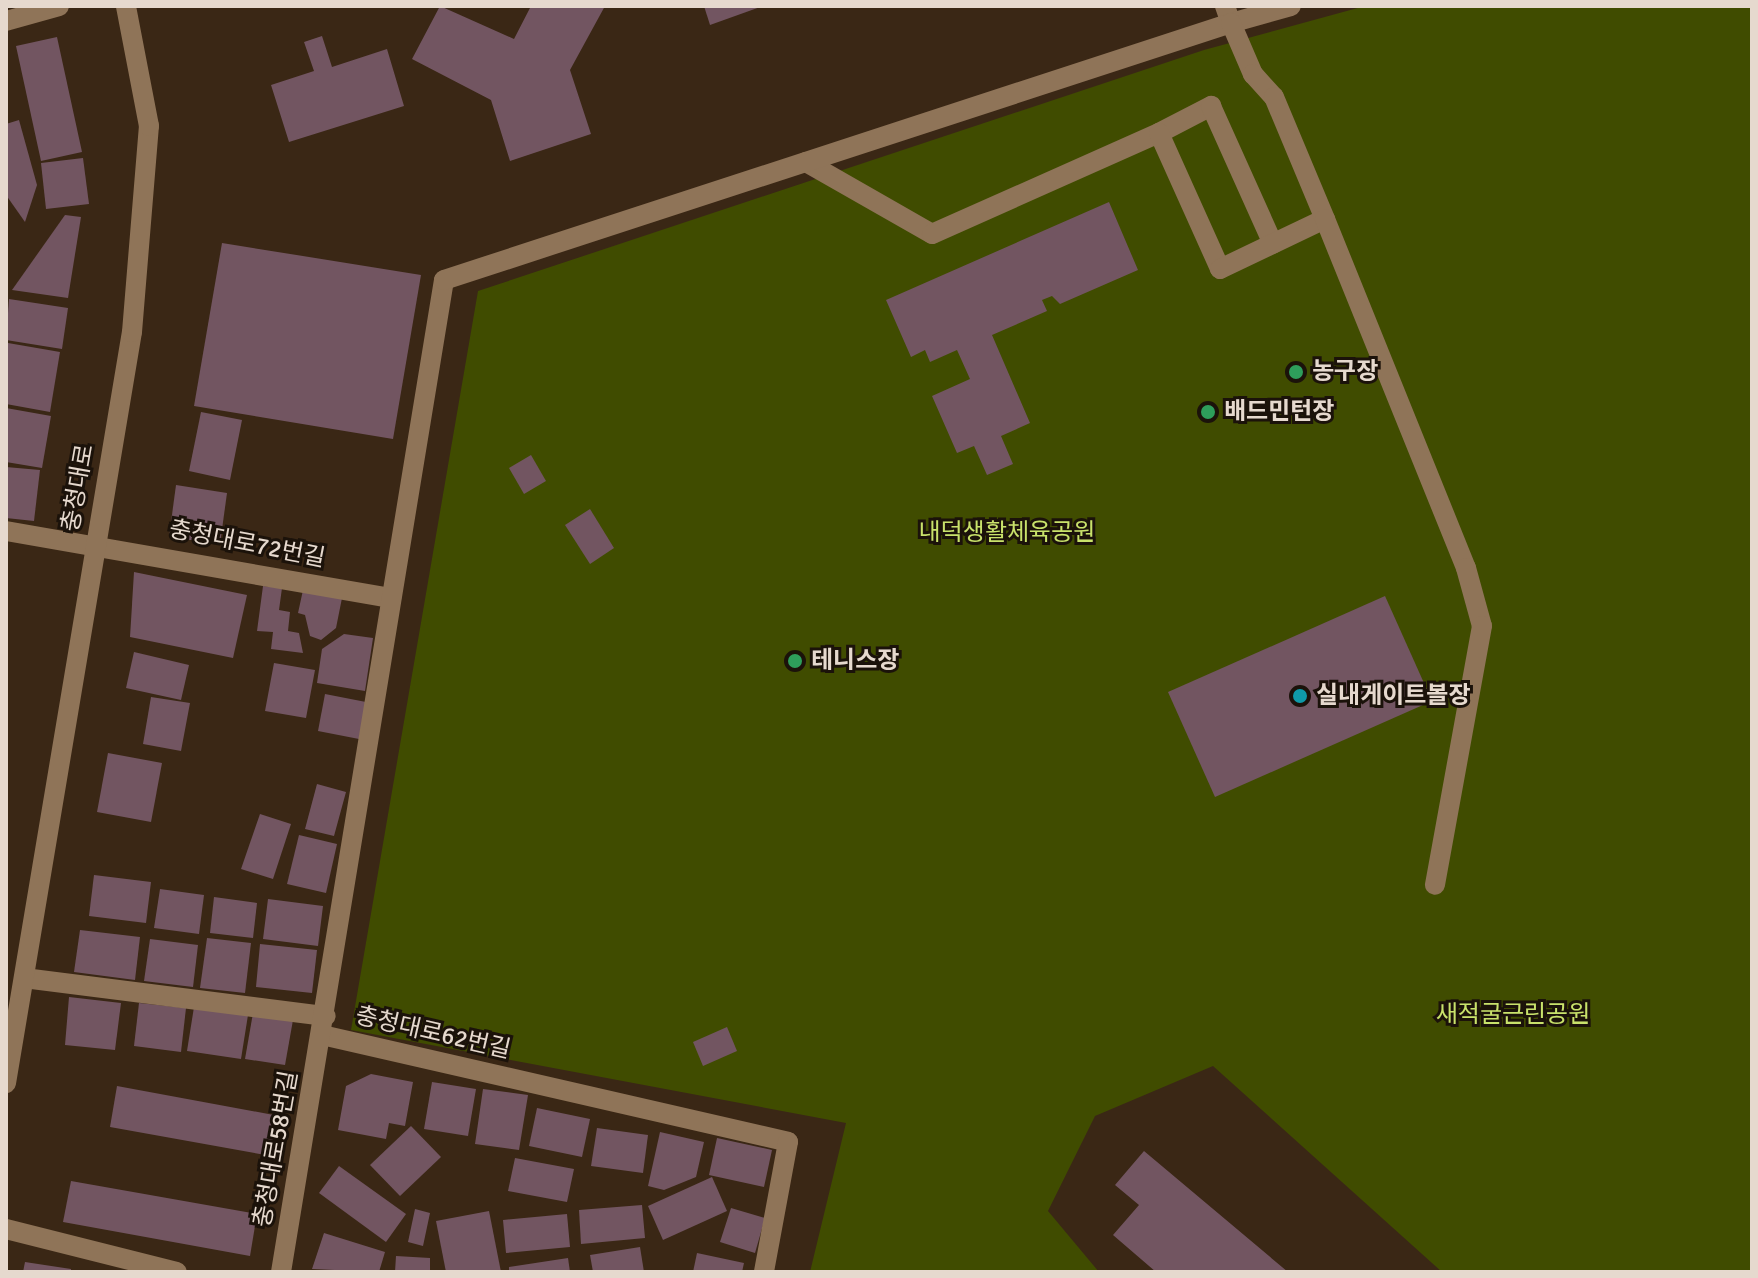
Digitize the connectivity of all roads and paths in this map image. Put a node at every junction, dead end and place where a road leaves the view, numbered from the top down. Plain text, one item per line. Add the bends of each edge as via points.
1 (59, 6) edge
2 (126, 6) edge
3 (1291, 6) edge
4 (1228, 14) edge
5 (6, 21) edge
6 (1159, 133) junction
7 (806, 162) junction
8 (1325, 219) junction
9 (1273, 244) junction
10 (6, 531) edge
11 (94, 542) junction
12 (391, 598) junction
13 (1435, 885) dead end
14 (17, 987) edge
15 (324, 1025) junction
16 (6, 1083) edge
17 (6, 1229) edge
18 (177, 1272) edge
19 (281, 1272) edge
20 (764, 1272) edge

1 - 5 street
2 - 11 street, 충청대로 via 149,126 132,332
3 - 4 street
4 - 7 street
4 - 8 street via 1253,74 1274,97
6 - 7 street via 932,234
6 - 9 street via 1220,269
6 - 9 street via 1211,106
7 - 12 street, 충청대로62번길 via 444,280
8 - 9 street
8 - 13 street via 1466,568 1482,626
10 - 11 street, 충청대로72번길
11 - 12 street, 충청대로72번길
11 - 14 street, 충청대로
12 - 15 street, 충청대로62번길
14 - 15 street
14 - 16 street, 충청대로
15 - 19 street, 충청대로58번길
15 - 20 street, 충청대로62번길 via 788,1142
17 - 18 street

